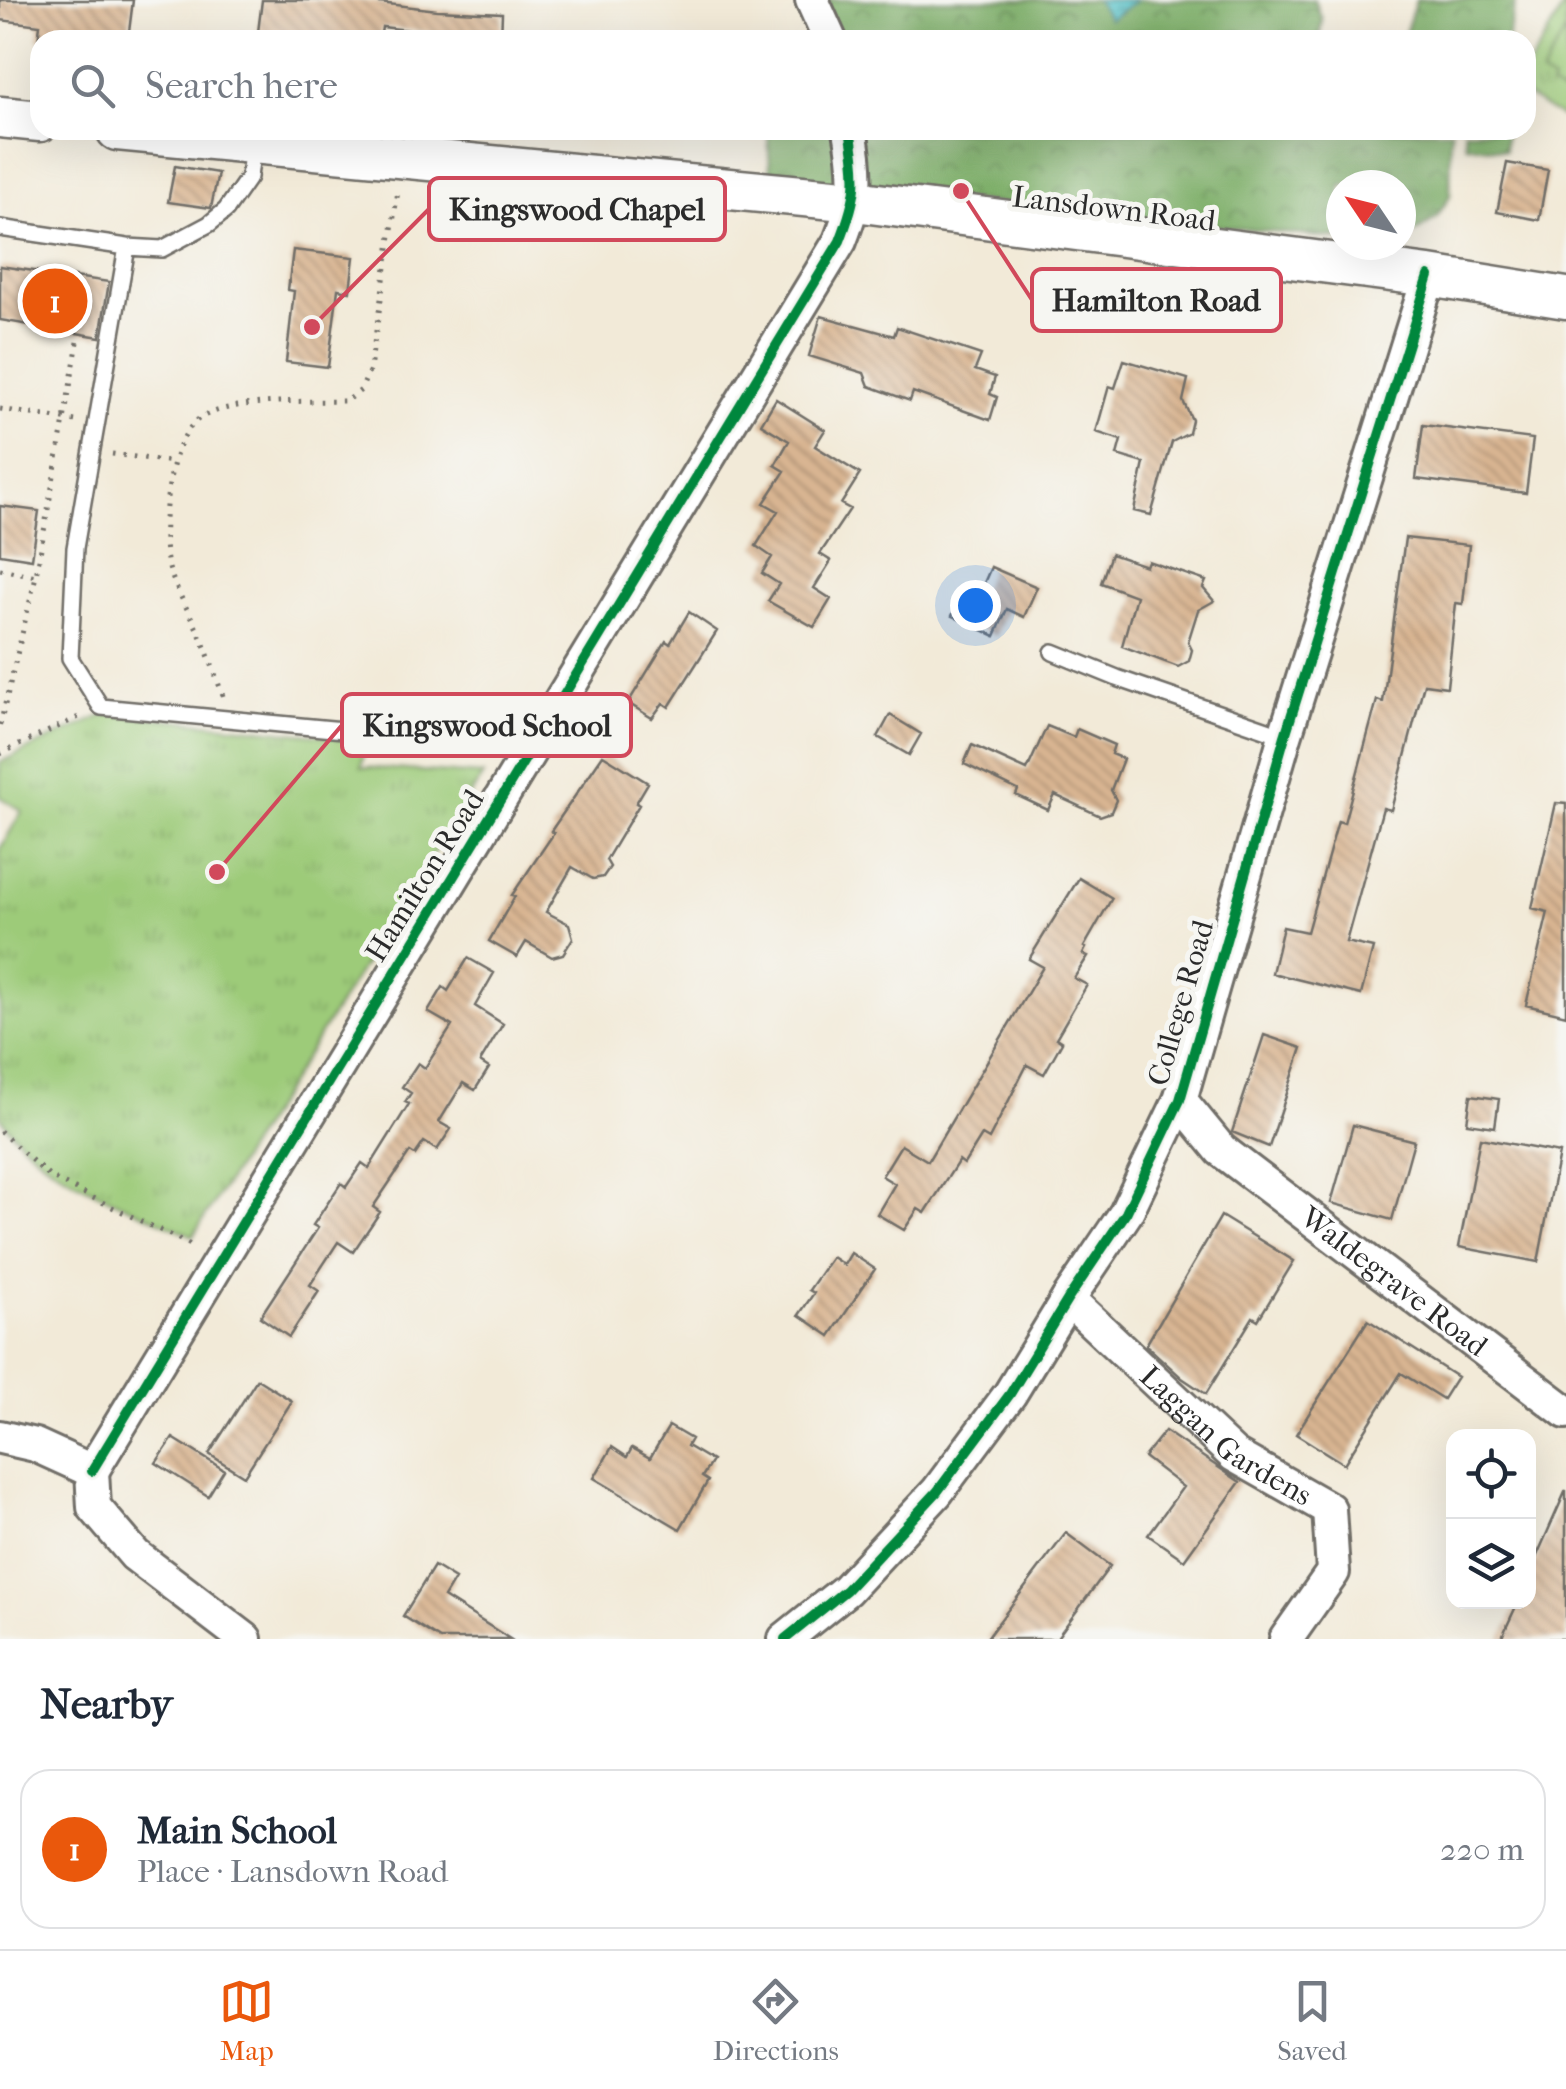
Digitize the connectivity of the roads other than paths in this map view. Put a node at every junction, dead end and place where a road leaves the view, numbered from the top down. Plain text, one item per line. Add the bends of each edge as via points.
1 (812, 0) edge
2 (826, 30) edge
3 (0, 117) edge
4 (30, 121) edge
5 (208, 140) edge
6 (852, 140) edge
7 (253, 145) junction
8 (855, 201) junction
9 (0, 228) edge
10 (127, 247) junction
11 (1429, 276) junction
12 (1566, 298) edge
13 (1053, 652) dead end
14 (1285, 736) junction
15 (533, 748) junction
16 (1180, 1100) junction
17 (1160, 1144) junction
18 (1221, 1150) junction
19 (1068, 1299) junction
20 (1566, 1412) edge
21 (0, 1437) edge
22 (92, 1470) junction
23 (245, 1639) edge
24 (784, 1639) edge
25 (1286, 1639) edge

1 - 2 street
3 - 4 street
5 - 7 street, Lansdown Road
6 - 8 street
7 - 8 street, Lansdown Road
7 - 10 lane via 248,177 209,224 162,249
8 - 11 street, Lansdown Road
8 - 15 street, Hamilton Road via 840,241
9 - 10 lane
10 - 15 lane via 76,548 70,658 101,706
11 - 12 street, Lansdown Road
11 - 14 street, College Road
13 - 14 lane
14 - 16 street, College Road
15 - 22 street, Hamilton Road
16 - 17 street, College Road
16 - 18 street, Waldegrave Road
17 - 18 street
17 - 19 street, College Road via 1126,1213
18 - 20 street, Waldegrave Road
19 - 24 street, College Road via 1010,1394 937,1492 846,1590
19 - 25 street, Laggan Gardens via 1234,1455 1329,1509 1332,1572
21 - 22 street
22 - 23 street via 94,1507 134,1556

